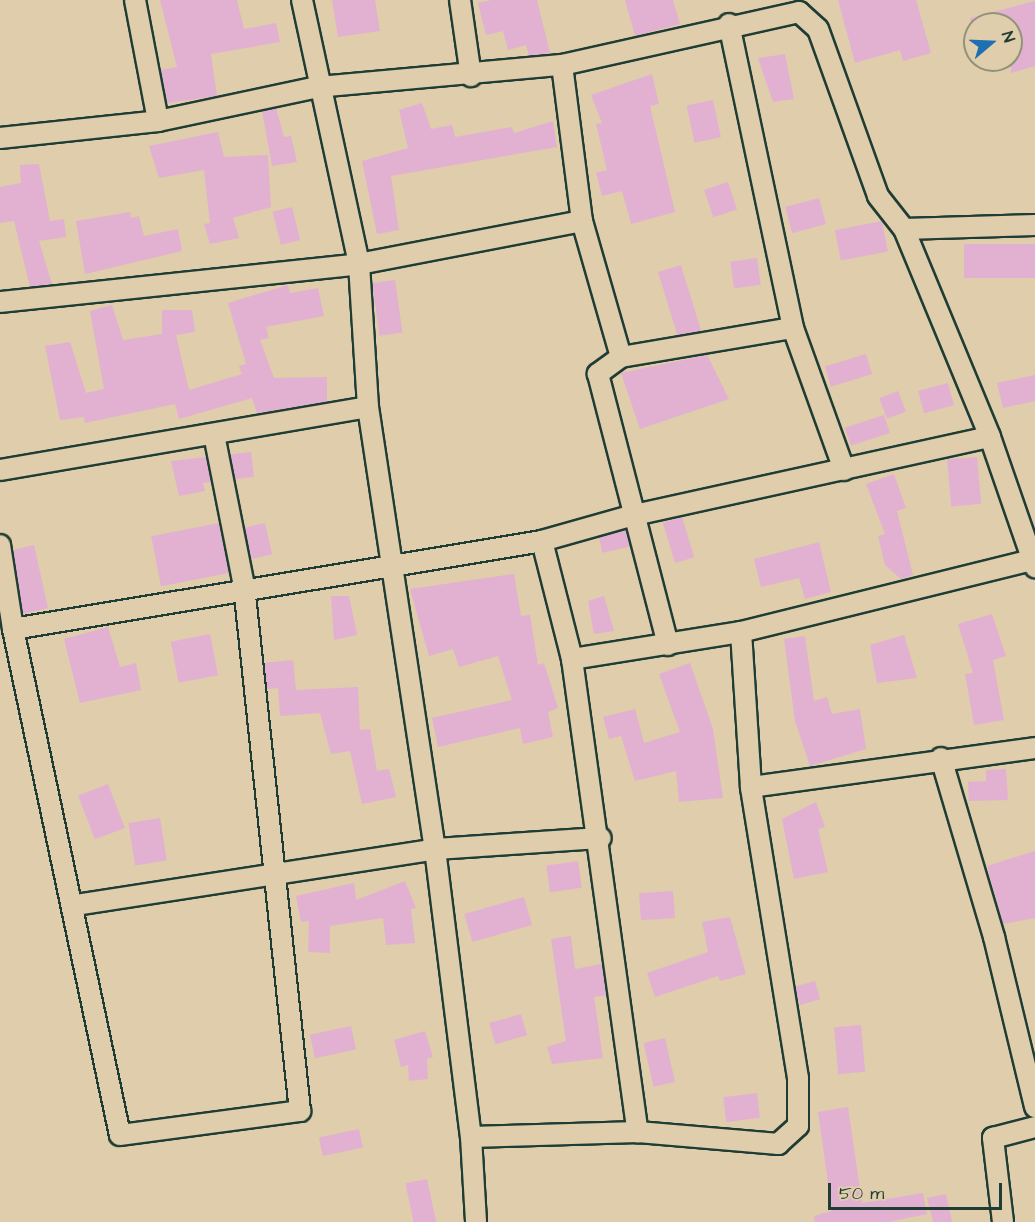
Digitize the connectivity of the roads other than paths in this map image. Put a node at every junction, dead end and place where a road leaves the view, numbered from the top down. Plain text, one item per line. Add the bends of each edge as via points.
1 (135, 0) edge
2 (302, 0) edge
3 (460, 0) edge
4 (797, 6) edge
5 (729, 24) junction
6 (562, 65) junction
7 (471, 76) junction
8 (318, 87) junction
9 (158, 121) junction
10 (0, 138) edge
11 (582, 221) junction
12 (1035, 225) edge
13 (904, 229) junction
14 (359, 264) junction
15 (0, 302) edge
16 (793, 328) junction
17 (621, 357) junction
18 (368, 407) junction
19 (214, 435) junction
20 (990, 437) junction
21 (0, 470) edge
22 (844, 470) junction
23 (634, 515) junction
24 (542, 541) junction
25 (0, 545) edge
26 (1034, 564) edge
27 (396, 569) junction
28 (244, 586) junction
29 (12, 629) junction
30 (741, 632) junction
31 (668, 645) junction
32 (572, 659) junction
33 (1035, 748) edge
34 (941, 758) junction
35 (751, 787) junction
36 (601, 838) junction
37 (435, 849) junction
38 (273, 874) junction
39 (75, 905) junction
40 (1035, 1107) edge
41 (1035, 1127) edge
42 (638, 1132) junction
43 (471, 1137) junction
44 (476, 1222) edge
45 (1003, 1222) edge

1 - 9 street
2 - 8 street
3 - 7 street
4 - 5 street
4 - 13 street via 818,29 878,196
5 - 6 street
5 - 16 street
6 - 7 street
6 - 11 street
7 - 8 street
8 - 9 street
8 - 14 street
9 - 10 street
11 - 14 street
11 - 17 street
12 - 13 street
13 - 20 street
14 - 15 street
14 - 18 street
16 - 17 street
16 - 22 street
17 - 23 street via 597,374
18 - 19 street
18 - 27 street
19 - 21 street
19 - 28 street
20 - 22 street
20 - 26 street
22 - 23 street
23 - 24 street
23 - 31 street
24 - 27 street
24 - 32 street
25 - 29 street
26 - 30 street
27 - 28 street
27 - 37 street
28 - 29 street
28 - 38 street
29 - 39 street
30 - 31 street
30 - 35 street
31 - 32 street
32 - 36 street
33 - 34 street
34 - 35 street
34 - 40 street via 993,937
35 - 42 street via 798,1078 798,1126 778,1144
36 - 37 street
36 - 42 street
37 - 38 street
37 - 43 street
38 - 39 street
38 - 39 street via 300,1111 120,1135
41 - 45 street via 993,1138
42 - 43 street
43 - 44 street

